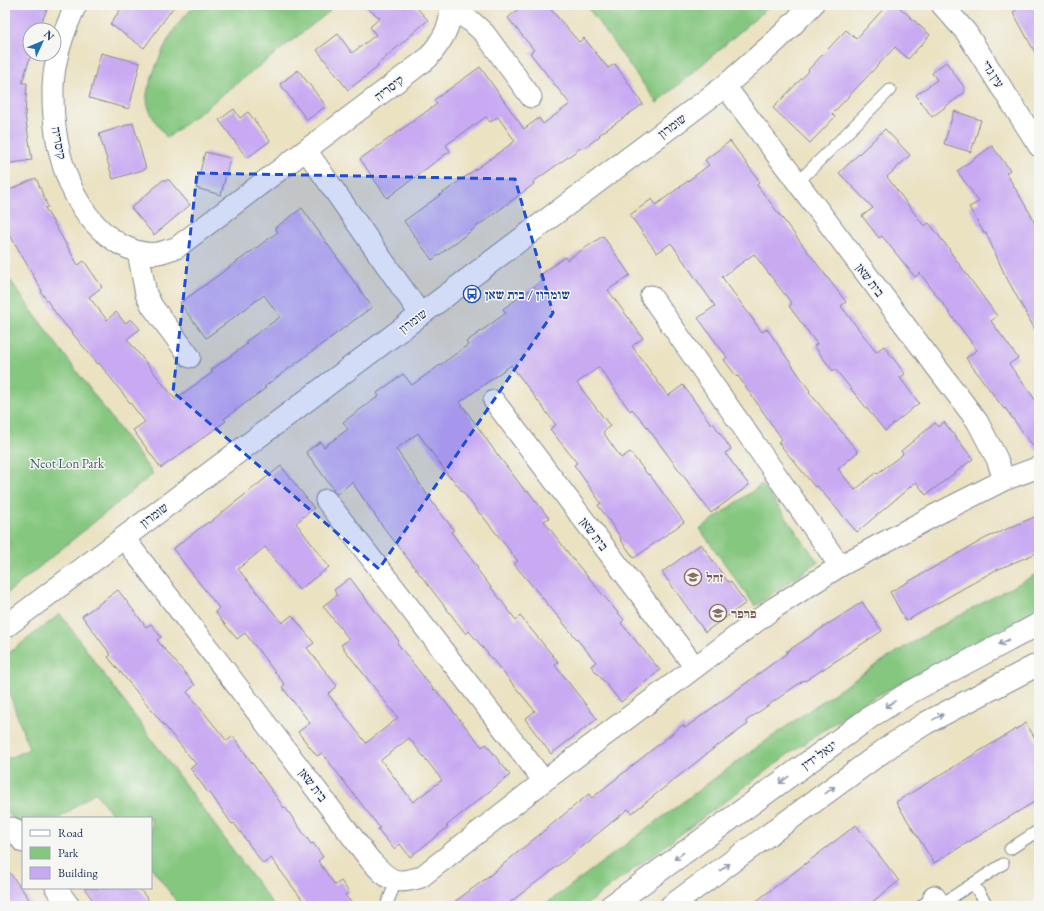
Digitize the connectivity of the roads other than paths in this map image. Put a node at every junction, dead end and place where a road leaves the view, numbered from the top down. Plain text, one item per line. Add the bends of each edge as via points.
1 (76, 5) edge
2 (812, 5) edge
3 (942, 5) edge
4 (450, 7) edge
5 (725, 86) junction
6 (890, 90) dead end
7 (531, 97) dead end
8 (1039, 146) edge
9 (306, 150) junction
10 (797, 183) junction
11 (138, 252) junction
12 (651, 296) dead end
13 (421, 315) junction
14 (190, 358) dead end
15 (494, 401) dead end
16 (1039, 467) edge
17 (1004, 480) junction
18 (326, 500) dead end
19 (124, 538) junction
20 (840, 566) junction
21 (1039, 624) edge
22 (5, 627) edge
23 (1039, 664) edge
24 (695, 668) junction
25 (544, 781) junction
26 (1039, 830) edge
27 (1010, 850) dead end
28 (1003, 864) dead end
29 (396, 882) junction
30 (973, 884) junction
31 (57, 889) edge
32 (934, 903) edge
33 (70, 906) edge
34 (386, 906) edge
35 (611, 906) edge
36 (671, 906) edge
37 (988, 906) edge

1 - 11 street, קיסריה via 65,28 53,86 60,153 68,182 96,226 122,246
2 - 5 street, שומרון
3 - 8 street, עין גדי via 966,32
4 - 7 street, קיסריה via 485,34
4 - 9 street, קיסריה via 447,31 428,58
5 - 10 street, בית שאן
5 - 13 street, שומרון
6 - 10 lane
9 - 11 street, קיסריה via 176,248 158,253
9 - 13 street
10 - 17 street, בית שאן via 977,421 997,459
11 - 14 street via 146,294
12 - 20 street
13 - 19 street, שומרון
15 - 24 street, בית שאן
16 - 17 street
17 - 20 street
18 - 25 street
19 - 22 street, שומרון
19 - 29 street, בית שאן via 370,860 381,872
20 - 24 street via 774,608
21 -> 35 street, יגאל ידין via 873,715
36 -> 23 street via 893,744
24 - 25 street
25 - 29 street via 421,877 407,882
26 - 27 lane
28 - 30 lane
29 - 34 lane
30 - 32 lane
30 - 37 lane
31 - 33 street

